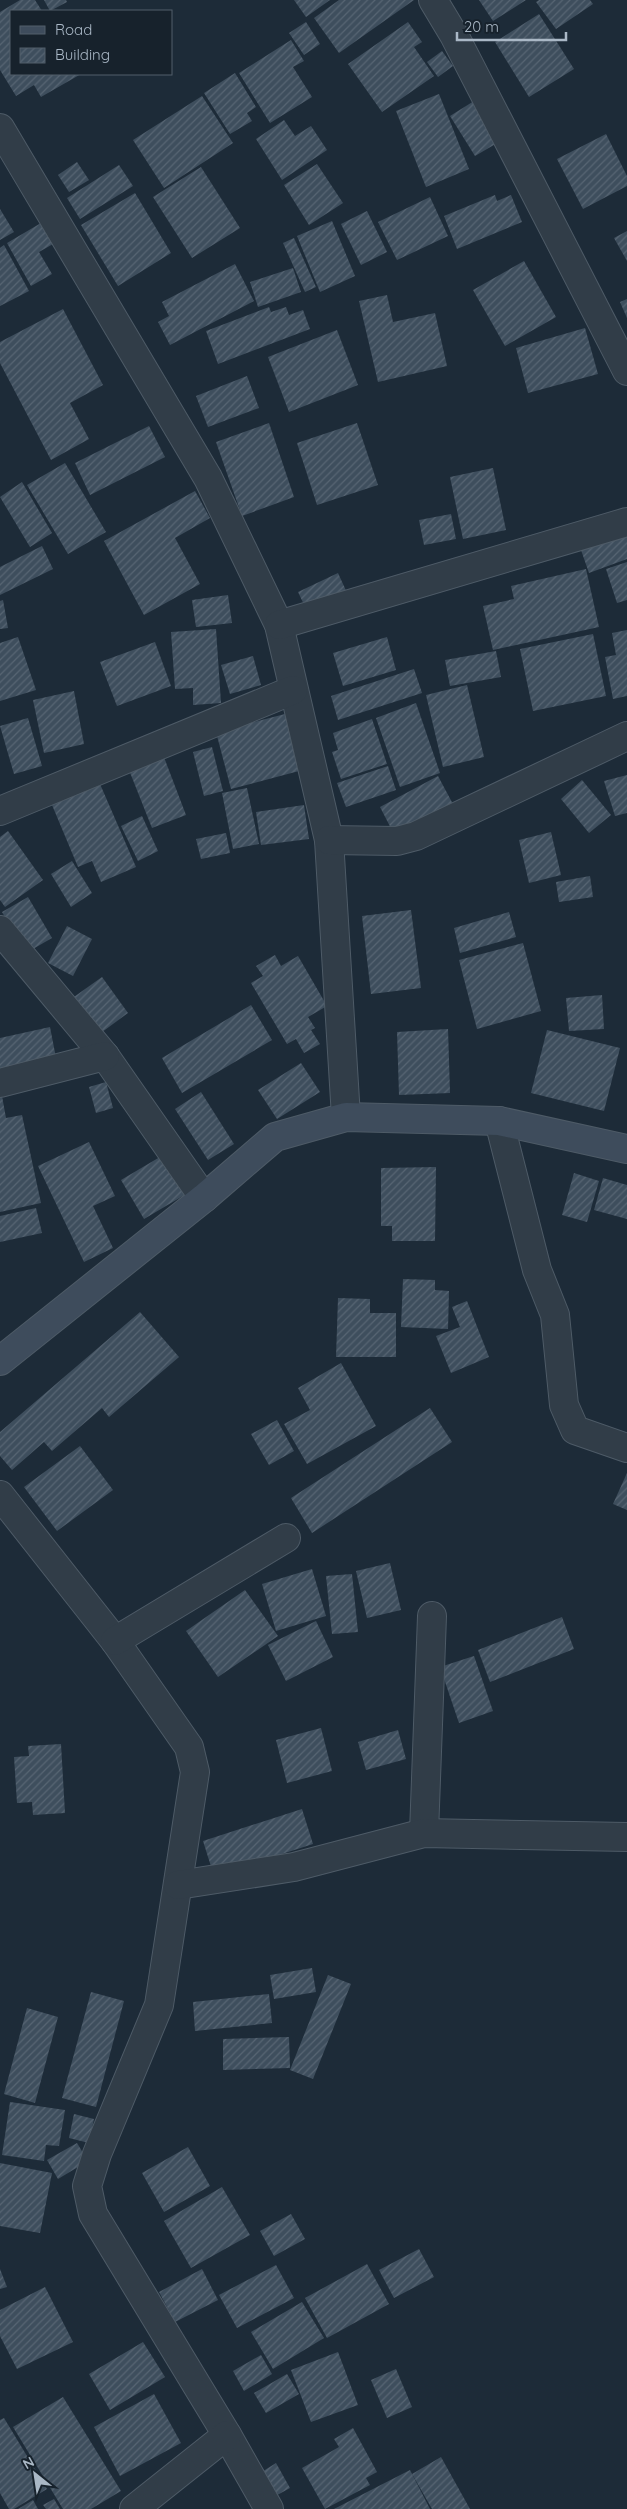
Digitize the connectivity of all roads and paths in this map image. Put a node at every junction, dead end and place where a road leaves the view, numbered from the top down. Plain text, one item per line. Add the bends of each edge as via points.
1 (433, 0) edge
2 (0, 128) edge
3 (627, 371) edge
4 (627, 522) edge
5 (279, 625) junction
6 (293, 690) junction
7 (627, 736) edge
8 (0, 812) edge
9 (329, 840) junction
10 (0, 930) edge
11 (105, 1056) junction
12 (0, 1083) edge
13 (346, 1117) junction
14 (499, 1121) junction
15 (627, 1149) edge
16 (204, 1198) junction
17 (0, 1361) edge
18 (627, 1448) edge
19 (0, 1495) edge
20 (286, 1538) dead end
21 (432, 1616) dead end
22 (115, 1641) junction
23 (424, 1834) junction
24 (627, 1837) edge
25 (178, 1885) junction
26 (227, 2434) junction
27 (134, 2509) edge
28 (268, 2509) edge

1 - 3 street via 459,44
2 - 5 street via 208,478
4 - 5 street
5 - 6 street
6 - 8 street
6 - 9 street
7 - 9 street via 416,836 396,841
9 - 13 street
10 - 11 street
11 - 12 street
11 - 16 street
13 - 14 street
13 - 16 street via 275,1137
14 - 15 street
14 - 18 street via 537,1270 555,1315 564,1405 575,1430
16 - 17 street
19 - 22 street
20 - 22 street
21 - 23 street
22 - 25 street via 189,1747 195,1772
23 - 24 street
23 - 25 street via 294,1867
25 - 26 street via 159,2005 97,2154 87,2186 93,2214
26 - 27 street
26 - 28 street

